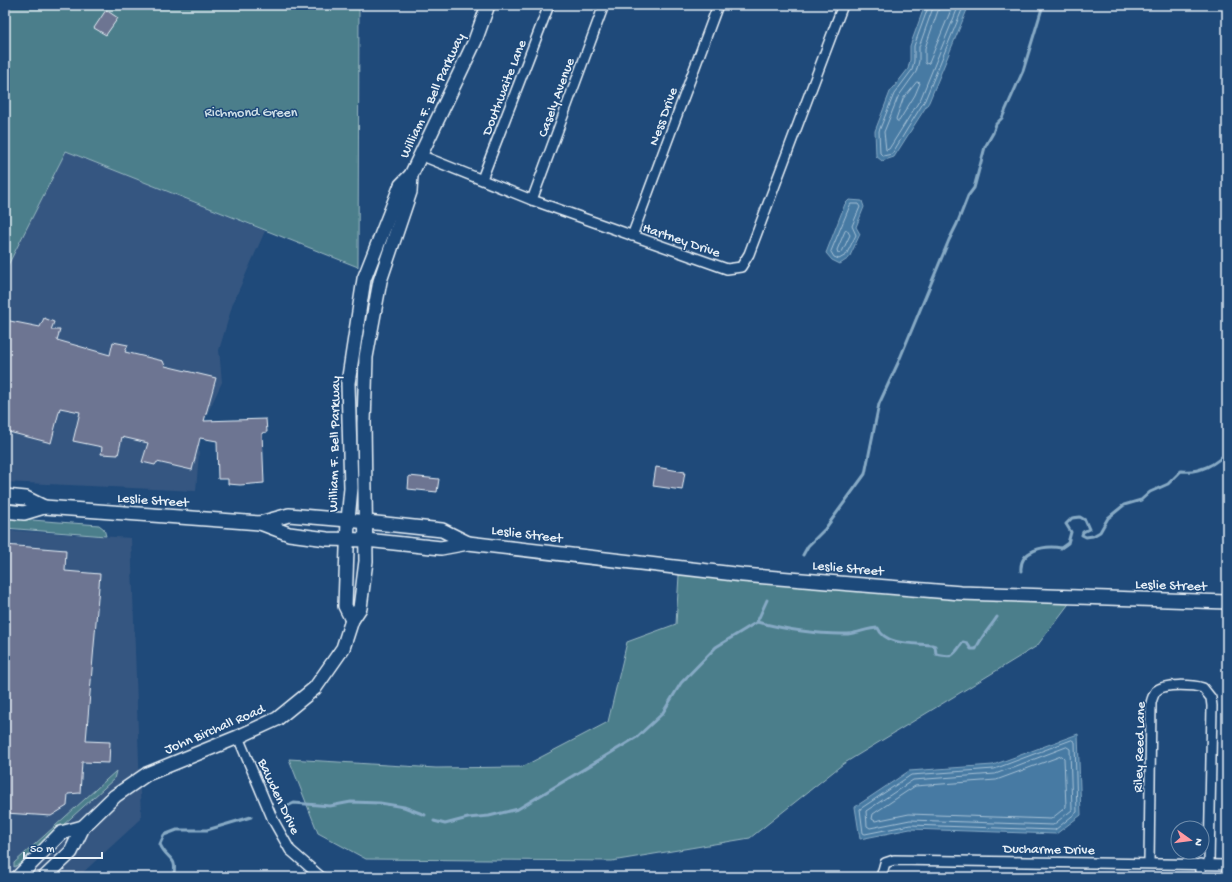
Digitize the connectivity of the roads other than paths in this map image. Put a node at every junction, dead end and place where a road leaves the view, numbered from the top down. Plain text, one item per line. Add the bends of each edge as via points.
1 (488, 5) edge
2 (549, 5) edge
3 (604, 5) edge
4 (718, 5) edge
5 (842, 5) edge
6 (420, 155) junction
7 (411, 175) junction
8 (482, 179) junction
9 (532, 200) junction
10 (632, 236) junction
11 (364, 279) junction
12 (380, 282) junction
13 (5, 496) edge
14 (44, 507) junction
15 (5, 512) edge
16 (348, 520) junction
17 (366, 522) junction
18 (260, 523) junction
19 (347, 539) junction
20 (366, 540) junction
21 (468, 543) junction
22 (1227, 602) edge
23 (352, 620) junction
24 (238, 737) junction
25 (82, 828) junction
26 (1149, 863) junction
27 (1200, 864) junction
28 (1209, 864) junction
29 (1227, 865) edge
30 (18, 877) edge
31 (45, 877) edge
32 (321, 877) edge
33 (881, 877) edge
34 (1200, 877) edge

1 - 6 street, William F. Bell Parkway via 475,42
2 - 8 street, Douthwaite Lane
3 - 9 street, Casely Avenue
4 - 10 street, Ness Drive
5 - 10 street, Hartney Drive via 750,254 741,267 727,269
6 - 7 street, William F. Bell Parkway
6 - 8 street, Hartney Drive
7 - 11 street, William F. Bell Parkway via 401,185
7 - 12 street, William F. Bell Parkway via 410,192
8 - 9 street, Hartney Drive
9 - 10 street, Hartney Drive
11 - 12 street
11 - 16 street, William F. Bell Parkway via 348,383 351,488
12 - 17 street, William F. Bell Parkway via 366,358
13 - 14 street, Leslie Street via 26,498
14 - 15 street, Leslie Street via 24,513
14 - 18 street, Leslie Street
16 - 17 street, Leslie Street
16 - 18 street, Leslie Street via 289,515
16 - 19 street, William F. Bell Parkway
17 - 20 street, William F. Bell Parkway
17 - 21 street, Leslie Street via 442,530
18 - 19 street, Leslie Street via 289,534
19 - 20 street, Leslie Street
19 - 23 street via 345,606
20 - 21 street, Leslie Street via 441,548
20 - 23 street, John Birchall Road via 360,608
21 - 22 street, Leslie Street via 743,575 961,593
23 - 24 street, John Birchall Road via 343,648 315,688 277,719
24 - 25 street, John Birchall Road via 147,774 115,796
24 - 32 street, Bawden Drive via 273,820 290,850
25 - 30 street, John Birchall Road via 61,834
25 - 31 street, John Birchall Road via 70,852
26 - 27 street, Ducharme Drive
26 - 28 street, Riley Reed Lane via 1151,703 1153,696 1161,688 1182,685 1203,688 1211,698
26 - 33 street, Ducharme Drive via 894,860 885,864
27 - 28 street, Ducharme Drive
27 - 34 street
28 - 29 street, Ducharme Drive

